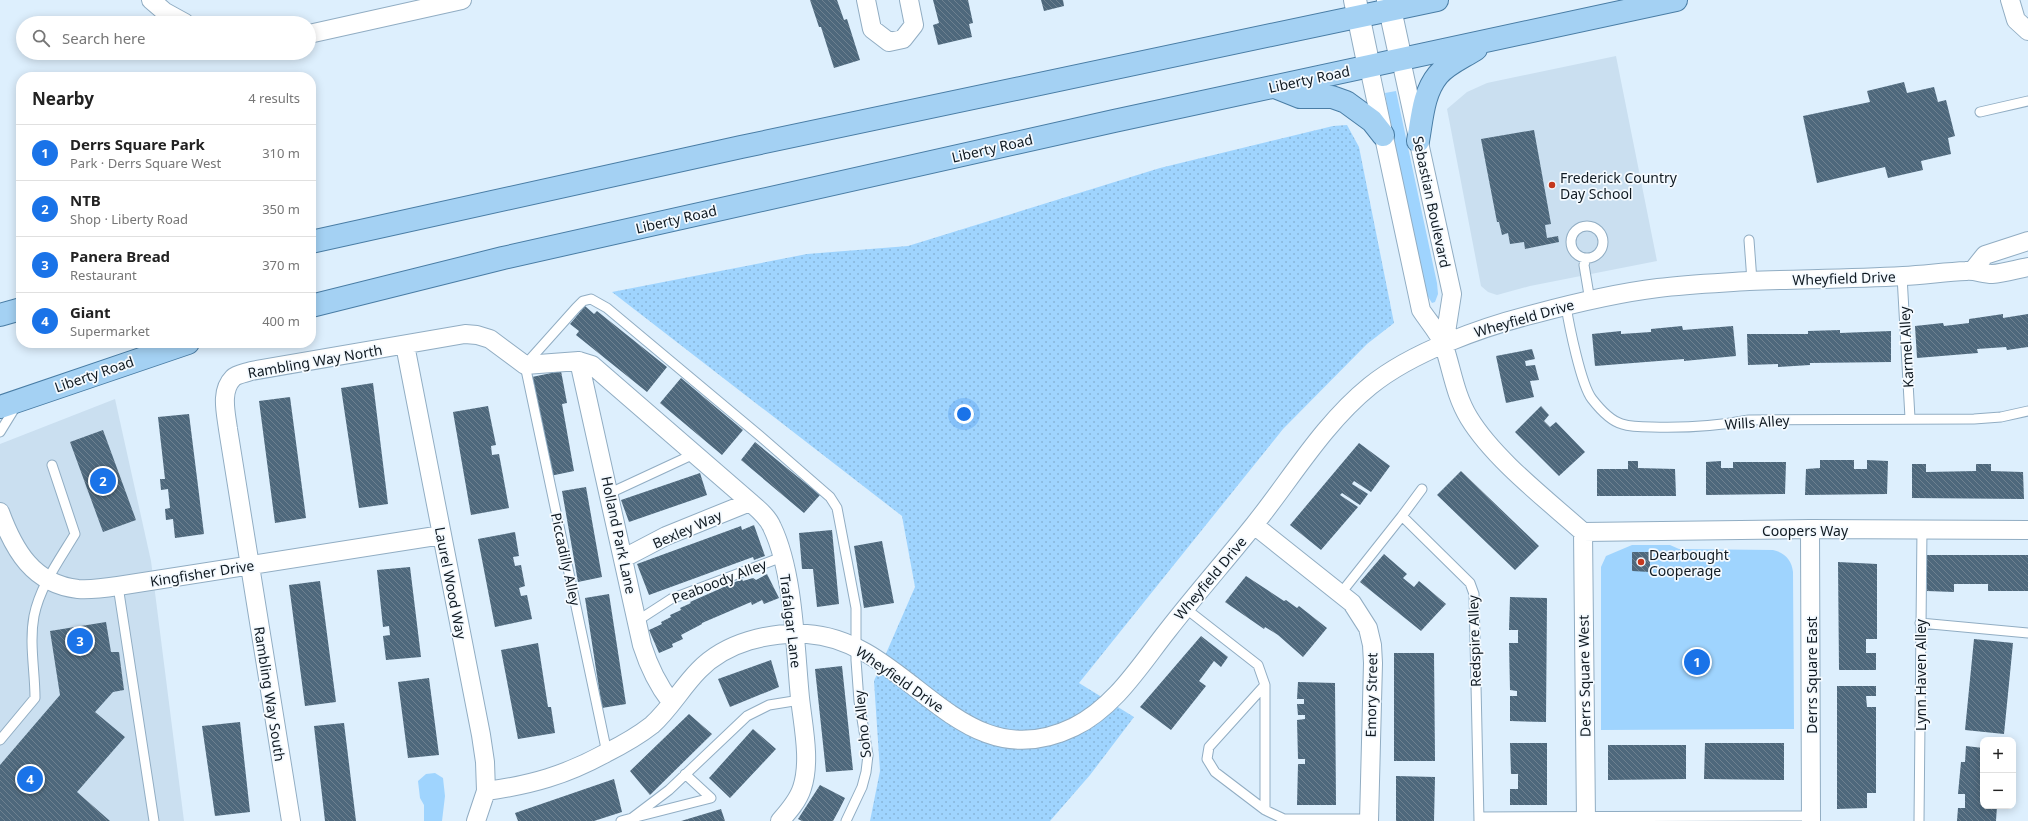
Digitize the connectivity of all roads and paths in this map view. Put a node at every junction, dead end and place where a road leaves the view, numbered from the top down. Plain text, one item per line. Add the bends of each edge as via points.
1 (151, 0) edge
2 (462, 0) edge
3 (866, 0) edge
4 (909, 0) edge
5 (1437, 0) edge
6 (1676, 0) edge
7 (2010, 0) edge
8 (1389, 5) edge
9 (1357, 8) edge
10 (172, 16) edge
11 (2028, 31) edge
12 (316, 32) edge
13 (1491, 41) junction
14 (1401, 60) junction
15 (1369, 67) junction
16 (1274, 87) junction
17 (2028, 101) edge
18 (1980, 112) dead end
19 (1383, 135) junction
20 (1418, 141) junction
21 (1750, 240) dead end
22 (316, 241) edge
23 (2028, 241) edge
24 (1586, 258) dead end
25 (2028, 267) edge
26 (1972, 270) junction
27 (1902, 276) junction
28 (1752, 281) junction
29 (1590, 301) junction
30 (316, 305) edge
31 (1566, 306) junction
32 (16, 310) edge
33 (0, 315) edge
34 (405, 345) junction
35 (1444, 345) junction
36 (173, 348) edge
37 (579, 361) junction
38 (525, 365) junction
39 (20, 400) junction
40 (0, 407) edge
41 (2028, 411) edge
42 (1910, 418) junction
43 (0, 432) edge
44 (694, 454) junction
45 (52, 465) dead end
46 (1422, 489) dead end
47 (610, 493) junction
48 (750, 502) junction
49 (0, 512) edge
50 (1402, 516) junction
51 (1254, 525) junction
52 (1810, 529) junction
53 (1922, 529) junction
54 (2028, 530) edge
55 (1583, 532) junction
56 (442, 535) junction
57 (624, 558) junction
58 (782, 558) junction
59 (250, 566) junction
60 (48, 579) junction
61 (118, 586) junction
62 (1341, 593) junction
63 (1185, 608) junction
64 (637, 621) junction
65 (1920, 623) junction
66 (2028, 633) edge
67 (794, 634) junction
68 (856, 647) junction
69 (1265, 685) junction
70 (800, 700) junction
71 (671, 702) junction
72 (0, 740) edge
73 (607, 753) junction
74 (686, 774) junction
75 (486, 791) junction
76 (1265, 810) junction
77 (632, 818) junction
78 (1479, 819) edge
79 (1586, 819) edge
80 (1811, 819) edge
81 (1369, 820) edge
82 (154, 821) edge
83 (291, 821) edge
84 (476, 821) edge
85 (621, 821) edge
86 (780, 821) edge
87 (846, 821) edge
88 (1919, 821) edge

1 - 10 street
2 - 12 street
3 - 4 street via 872,29 889,42 903,39 914,25
5 - 8 main road
6 - 13 main road, Liberty Road
7 - 11 street via 2016,20
8 - 9 main road
8 - 14 street
9 - 15 street
9 - 22 main road
13 - 14 main road, Liberty Road
13 - 20 main road via 1438,74 1424,105
14 - 15 main road, Liberty Road
14 - 20 street, Sebastian Boulevard
15 - 16 main road, Liberty Road
15 - 19 street, Sebastian Boulevard
16 - 19 main road via 1300,97 1332,97 1346,102 1372,121
16 - 30 main road, Liberty Road via 503,258
17 - 18 lane
19 - 35 street, Sebastian Boulevard via 1421,310
20 - 35 street, Sebastian Boulevard via 1452,294
21 - 28 lane
23 - 26 street via 1985,254
24 - 29 lane via 1584,265
25 - 26 street, Wheyfield Drive via 1990,274
26 - 27 street, Wheyfield Drive
27 - 28 street, Wheyfield Drive
27 - 42 lane, Karmel Alley
28 - 29 street, Wheyfield Drive via 1660,288
29 - 31 street, Wheyfield Drive
31 - 35 street, Wheyfield Drive via 1491,326
31 - 42 lane, Wills Alley via 1585,384 1591,398 1609,417 1621,424 1686,428 1749,420
32 - 33 main road
34 - 38 street, Rambling Way North via 465,334 477,335 490,340
34 - 56 street, Laurel Wood Way
34 - 59 street, Rambling Way North via 251,371 234,377 225,396 225,410
35 - 51 street, Wheyfield Drive via 1398,367 1370,386 1325,432
35 - 55 street, Sebastian Boulevard via 1458,397 1480,434 1500,457
36 - 39 main road, Liberty Road
37 - 38 street
37 - 44 street, Trafalgar Lane via 592,365
37 - 47 street, Holland Park Lane
38 - 68 lane, Soho Alley via 583,301 591,299 607,308 760,436 830,497 837,508 856,608
38 - 73 lane, Piccadilly Alley
39 - 40 main road, Liberty Road
39 - 43 lane
41 - 42 lane, Wills Alley via 1974,419
44 - 47 lane
44 - 48 street, Trafalgar Lane
45 - 60 lane via 75,534
46 - 50 lane
47 - 57 street, Holland Park Lane
48 - 57 street, Bexley Way via 666,536
48 - 58 street, Trafalgar Lane via 772,526
49 - 60 street, Kingfisher Drive via 9,537 20,554 31,568
50 - 62 lane
50 - 78 lane, Redspire Alley via 1470,583 1474,594
51 - 62 street, Emory Street
51 - 63 street, Wheyfield Drive
52 - 53 street, Coopers Way
52 - 55 street, Coopers Way
52 - 80 street, Derrs Square East
53 - 54 street, Coopers Way
53 - 65 lane, Lynn Haven Alley
55 - 79 street, Derrs Square West
56 - 59 street, Kingfisher Drive
56 - 75 street, Laurel Wood Way via 481,734
57 - 64 street, Holland Park Lane
58 - 64 lane, Peaboody Alley via 671,599
58 - 67 street, Trafalgar Lane via 792,605
59 - 61 street, Kingfisher Drive
59 - 83 street, Rambling Way South
60 - 61 street, Kingfisher Drive via 68,588
60 - 72 lane via 34,615 35,698
61 - 82 lane
62 - 81 street, Emory Street via 1352,603 1368,628 1372,645
63 - 68 street, Wheyfield Drive via 1116,695 1094,715 1074,727 1045,738 1025,741 993,736 969,726
63 - 69 lane via 1258,664
64 - 71 street, Holland Park Lane via 649,669
65 - 66 lane
65 - 88 lane, Lynn Haven Alley
67 - 68 street, Wheyfield Drive via 812,634
67 - 70 street, Trafalgar Lane
67 - 71 street, Wheyfield Drive via 766,636 742,643 717,655 699,669
68 - 87 lane, Soho Alley via 859,701 868,755 862,787
69 - 76 lane
69 - 76 lane via 1209,747 1208,759 1215,772
70 - 74 lane via 769,706 747,716
70 - 86 street, Trafalgar Lane via 806,755 802,788 791,809
71 - 73 street, Wheyfield Drive via 655,723
73 - 75 street, Wheyfield Drive via 579,768 532,784
74 - 77 lane
74 - 77 lane via 711,798
75 - 84 street, Laurel Wood Way
76 - 81 lane via 1284,819
77 - 85 lane
78 - 79 lane
79 - 80 lane

